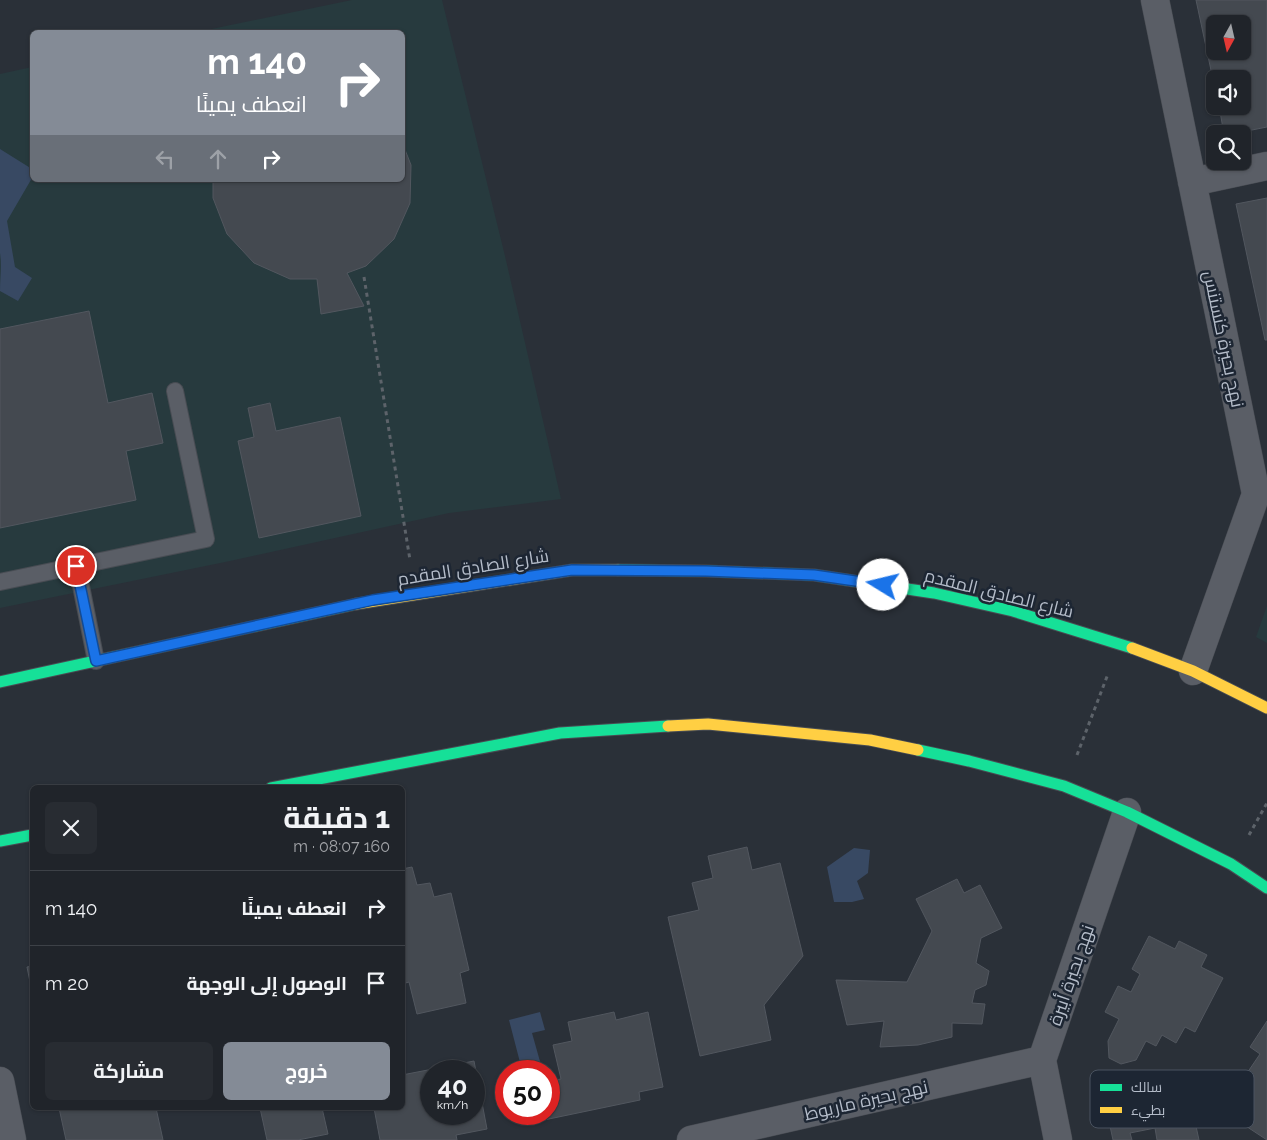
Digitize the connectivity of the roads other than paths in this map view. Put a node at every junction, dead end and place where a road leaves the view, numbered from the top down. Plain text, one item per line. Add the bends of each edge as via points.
1 (1155, 0) edge
2 (1267, 166) edge
3 (1192, 182) junction
4 (175, 391) dead end
5 (1262, 493) edge
6 (76, 566) junction
7 (0, 582) edge
8 (96, 661) junction
9 (1193, 671) junction
10 (0, 682) edge
11 (1267, 708) edge
12 (287, 785) edge
13 (1127, 812) junction
14 (30, 835) edge
15 (0, 841) edge
16 (1267, 888) edge
17 (1042, 1060) junction
18 (0, 1081) edge
19 (12, 1140) edge
20 (690, 1140) edge
21 (1058, 1140) edge

1 - 3 street, نهج بحيرة كنستنس
2 - 3 street
3 - 5 street, نهج بحيرة كنستنس
4 - 6 lane via 206,539
5 - 9 street, نهج بحيرة كنستنس
6 - 7 lane
6 - 8 lane
8 - 9 main road, شارع الصادق المقدم via 415,593 572,570 706,571 814,575 934,593 1013,611 1121,644
8 - 10 main road, شارع الصادق المقدم
9 - 11 main road, شارع الصادق المقدم
12 - 13 main road via 560,733 708,724 870,740 1064,786
13 - 16 main road via 1232,864
13 - 17 street, نهج بحيرة أبيرة
14 - 15 main road
17 - 20 street, نهج بحيرة ماريوط
17 - 21 street
18 - 19 street

